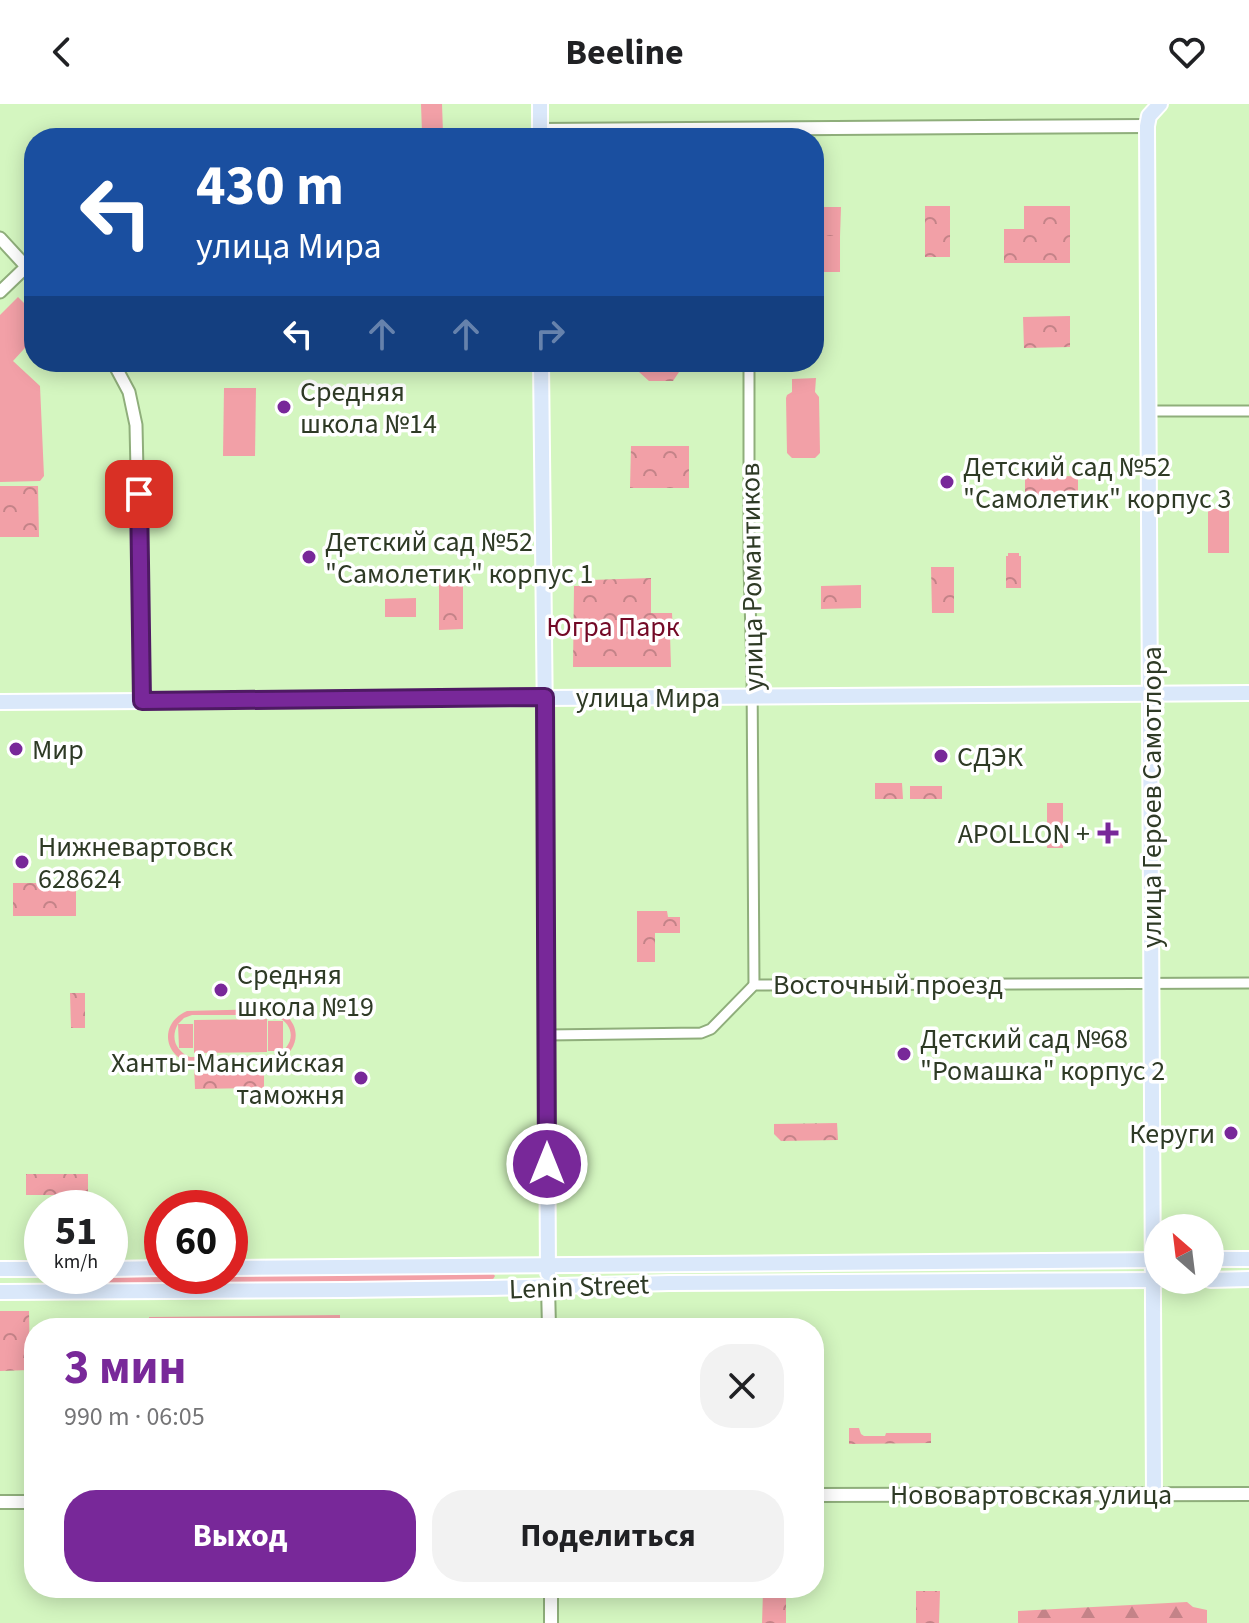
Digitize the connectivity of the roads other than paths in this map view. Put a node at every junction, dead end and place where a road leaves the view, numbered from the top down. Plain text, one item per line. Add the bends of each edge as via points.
1 (540, 104) edge
2 (1160, 104) edge
3 (1147, 126) junction
4 (540, 128) edge
5 (824, 132) edge
6 (0, 238) edge
7 (24, 264) edge
8 (24, 275) edge
9 (0, 292) edge
10 (118, 372) edge
11 (541, 372) edge
12 (749, 372) edge
13 (1148, 411) junction
14 (1249, 411) edge
15 (1249, 693) edge
16 (1150, 695) junction
17 (545, 697) junction
18 (752, 697) junction
19 (142, 701) junction
20 (0, 702) edge
21 (1152, 982) junction
22 (1249, 983) edge
23 (754, 985) junction
24 (547, 1035) junction
25 (1155, 1214) edge
26 (1224, 1259) edge
27 (1249, 1259) edge
28 (1144, 1260) edge
29 (1023, 1261) junction
30 (667, 1263) junction
31 (548, 1265) junction
32 (487, 1266) junction
33 (248, 1268) edge
34 (0, 1269) edge
35 (24, 1269) edge
36 (1249, 1279) edge
37 (1144, 1280) edge
38 (1224, 1280) edge
39 (1024, 1281) junction
40 (669, 1283) junction
41 (548, 1286) junction
42 (489, 1288) junction
43 (128, 1290) edge
44 (24, 1291) edge
45 (0, 1292) edge
46 (1155, 1294) edge
47 (549, 1318) edge
48 (1154, 1494) junction
49 (1249, 1494) edge
50 (824, 1495) edge
51 (0, 1502) edge
52 (24, 1502) edge
53 (551, 1598) edge
54 (551, 1623) edge

1 - 4 main road
2 - 3 main road
3 - 5 main road
3 - 13 main road, улица Героев Самотлора
6 - 7 street
8 - 9 street
10 - 19 street via 136,425
11 - 17 main road
12 - 18 street, улица Романтиков
13 - 14 street
13 - 16 main road, улица Героев Самотлора
15 - 16 main road, улица Мира
16 - 18 main road, улица Мира
16 - 21 main road, улица Героев Самотлора
17 - 18 main road, улица Мира
17 - 19 main road, улица Мира
17 - 24 main road
18 - 23 street, улица Романтиков
19 - 20 main road, улица Мира
21 - 22 street, Восточный проезд
21 - 23 street, Восточный проезд
21 - 25 main road, улица Героев Самотлора
23 - 24 street, Восточный проезд via 701,1033
24 - 31 main road
26 - 27 main road
28 - 29 main road, Lenin Street
29 - 30 main road, Lenin Street
29 - 39 street via 1033,1271
30 - 31 main road, Lenin Street
30 - 40 street via 660,1274
31 - 32 main road, Lenin Street
31 - 41 main road
32 - 33 main road, Lenin Street
32 - 42 main road via 499,1277
34 - 35 main road
36 - 38 main road
37 - 39 main road, Lenin Street
39 - 40 main road, Lenin Street
40 - 41 main road, Lenin Street
41 - 42 main road, Lenin Street
41 - 47 main road
42 - 43 main road, Lenin Street
44 - 45 main road, Lenin Street
46 - 48 main road, улица Героев Самотлора
48 - 49 main road, Нововартовская улица
48 - 50 main road, Нововартовская улица
51 - 52 main road
53 - 54 main road

